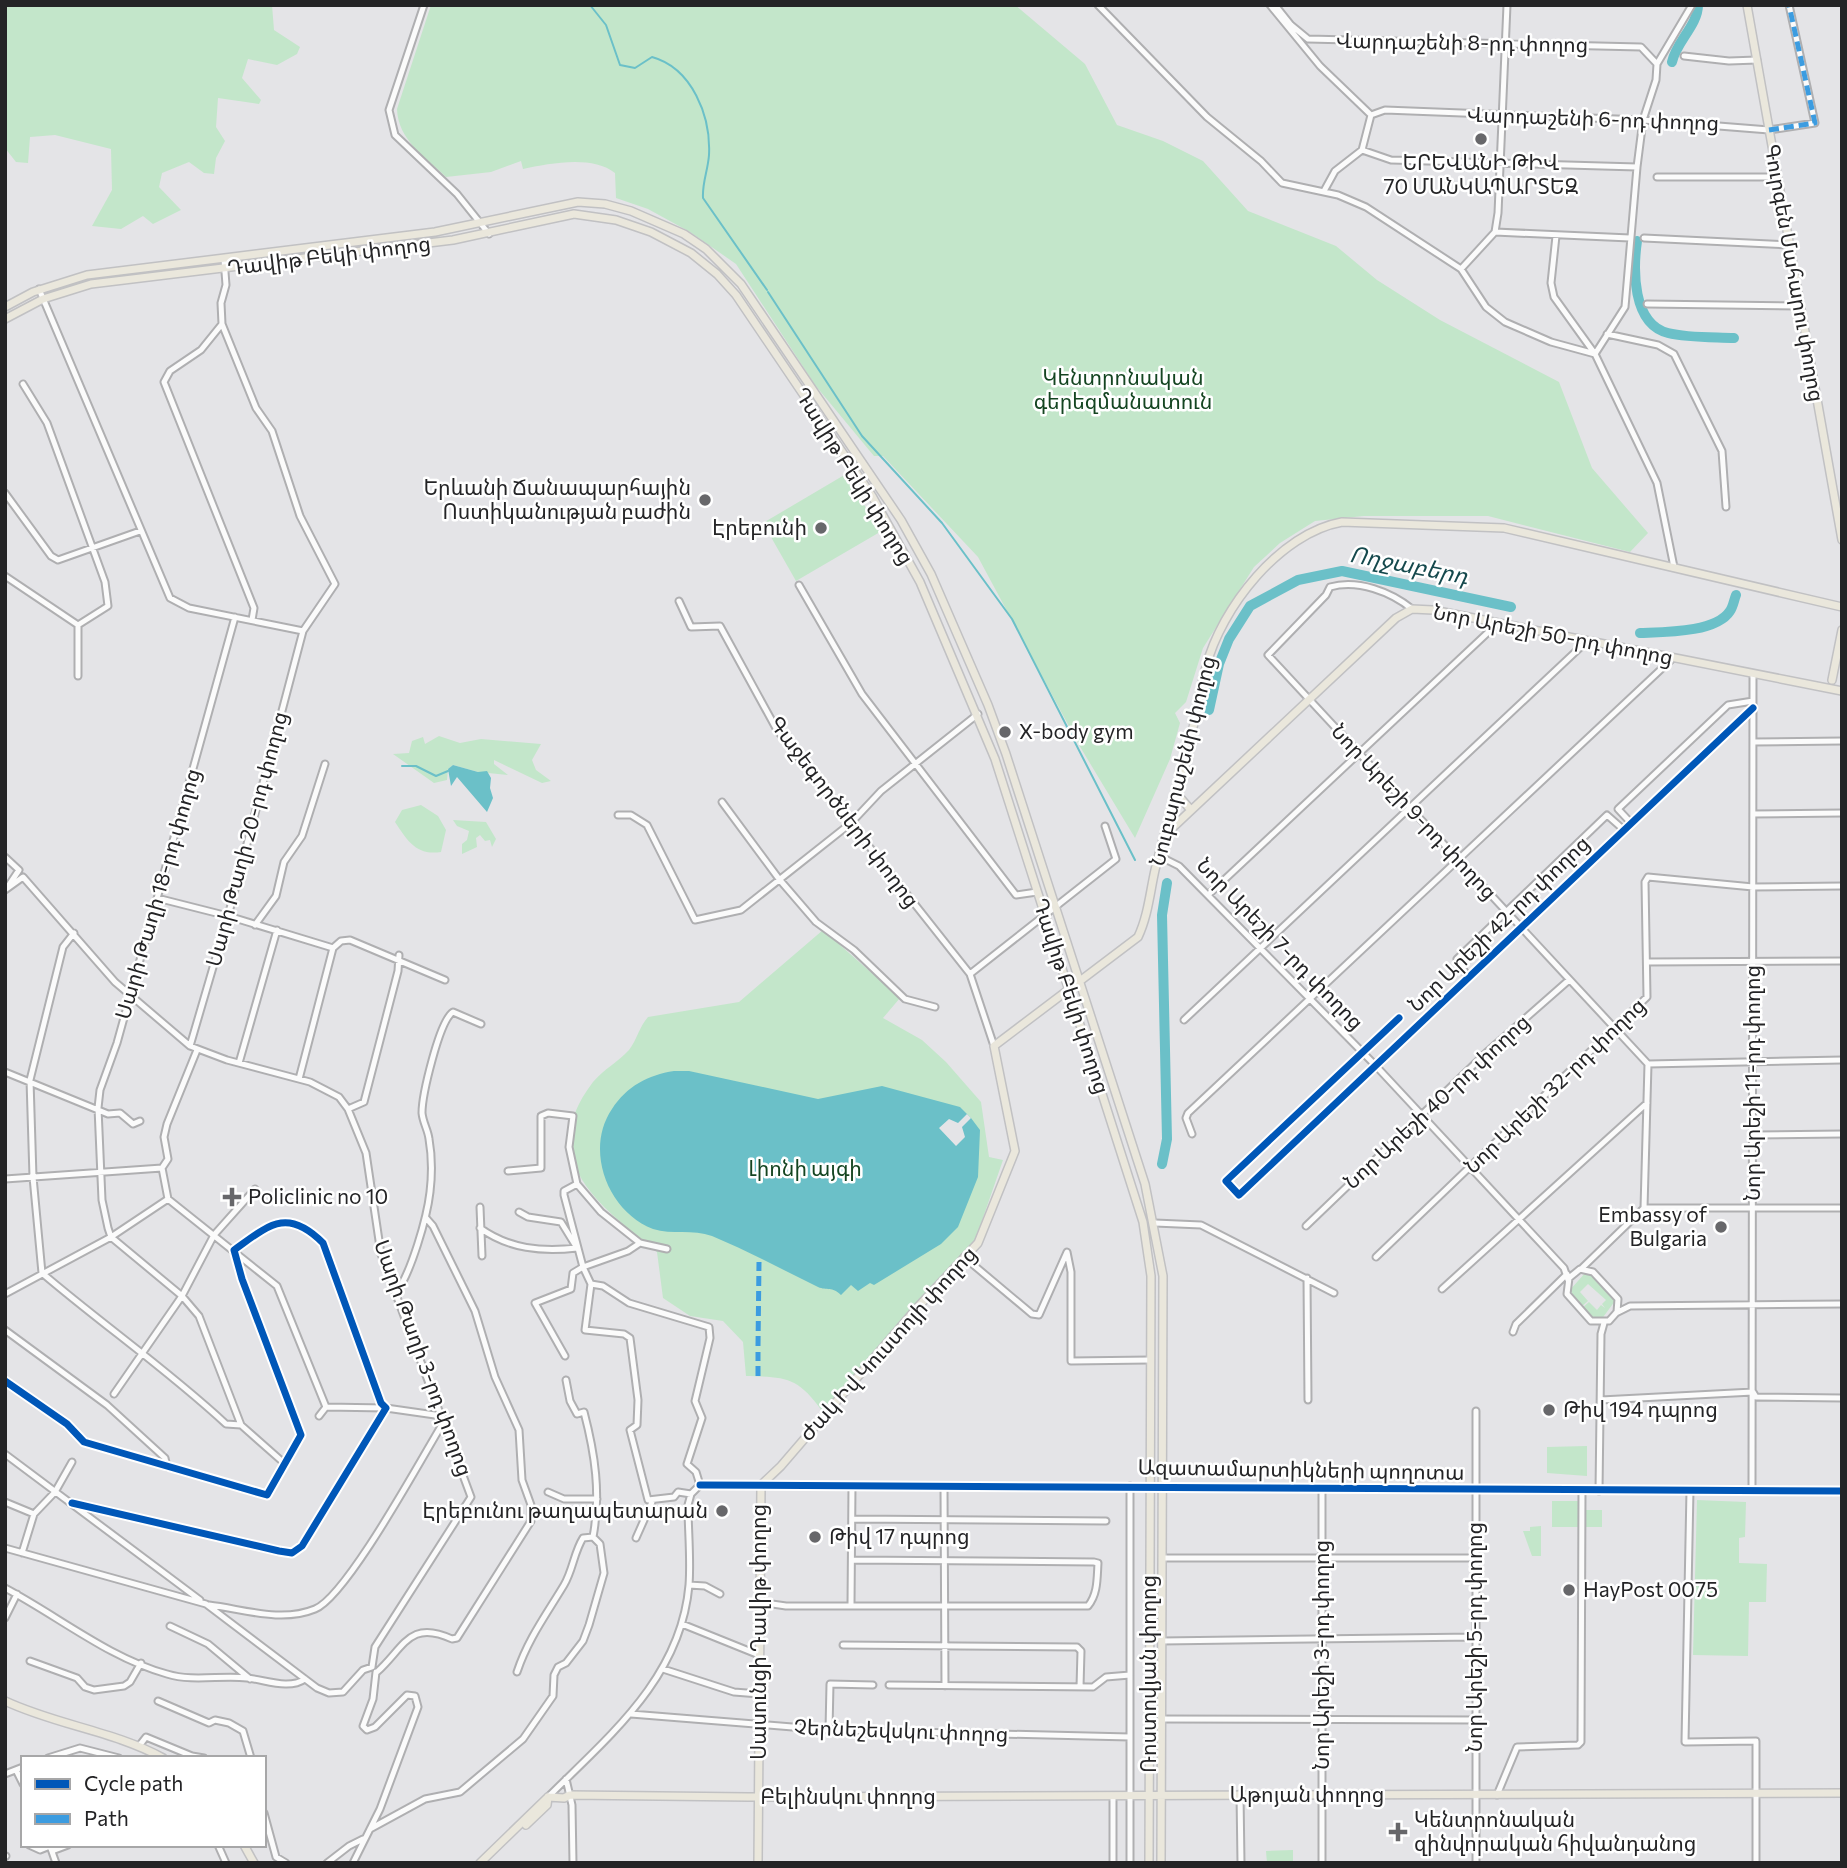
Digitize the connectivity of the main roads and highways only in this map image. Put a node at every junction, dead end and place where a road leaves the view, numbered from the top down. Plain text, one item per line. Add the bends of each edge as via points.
1 (1747, 5) edge
2 (5, 307) edge
3 (5, 319) edge
4 (1842, 540) edge
5 (1842, 607) edge
6 (1842, 631) edge
7 (1832, 680) junction
8 (1817, 686) junction
9 (1842, 691) edge
10 (1177, 794) junction
11 (1190, 809) junction
12 (1165, 835) junction
13 (1080, 981) junction
14 (1069, 989) junction
15 (763, 1482) joint
16 (1150, 1486) joint
17 (1161, 1486) joint
18 (5, 1701) edge
19 (159, 1756) edge
20 (1842, 1793) edge
21 (1149, 1796) junction
22 (1162, 1796) junction
23 (758, 1797) junction
24 (245, 1847) edge
25 (254, 1863) edge
26 (482, 1863) edge
27 (758, 1863) edge
28 (1149, 1863) edge
29 (1161, 1863) edge

1 - 4 main road, Գուրգեն Մահարու փողոց
2 - 13 main road, Դավիթ Բեկի փողոց via 40,289 96,273 480,224 569,203 605,204 684,234 741,284 901,520 931,574 988,705
3 - 14 main road, Դավիթ Բեկի փողոց via 43,299 91,284 489,234 565,215 591,214 651,232 691,253 736,295 890,526 920,582 978,714
5 - 10 main road, Նուբարաշենի փողոց via 1504,528 1342,522 1314,528 1261,572 1214,643
6 - 7 main road
7 - 8 main road
7 - 9 main road
8 - 9 main road, Նոր Արեշի 50-րդ փողոց
8 - 11 main road, Նոր Արեշի 50-րդ փողոց via 1412,609 1396,618
10 - 11 main road
10 - 12 main road, Նուբարաշենի փողոց
11 - 12 main road, Նոր Արեշի 50-րդ փողոց
12 - 13 main road, Նուբարաշենի փողոց via 1138,937
13 - 14 main road, Նուբարաշենի փողոց
13 - 17 main road, Դավիթ Բեկի փողոց via 1155,1223 1163,1276
14 - 15 main road, Ժակ Իվ Կուստոյի փողոց via 994,1046 1015,1151 978,1243
14 - 16 main road, Դավիթ Բեկի փողոց via 1143,1223 1151,1276
15 - 23 main road, Սասունցի Դավիթ փողոց
16 - 21 main road, Ռոստովյան փողոց
17 - 22 main road, Ռոստովյան փողոց
18 - 19 main road
20 - 22 main road, Աթոյան փողոց
21 - 22 main road, Աթոյան փողոց
21 - 23 main road, Բելինսկու փողոց
21 - 28 main road, Ռոստովյան փողոց
22 - 29 main road, Ռոստովյան փողոց
23 - 26 main road, Բելինսկու փողոց via 548,1797 548,1805
23 - 27 main road, Սասունցի Դավիթ փողոց
24 - 25 main road

